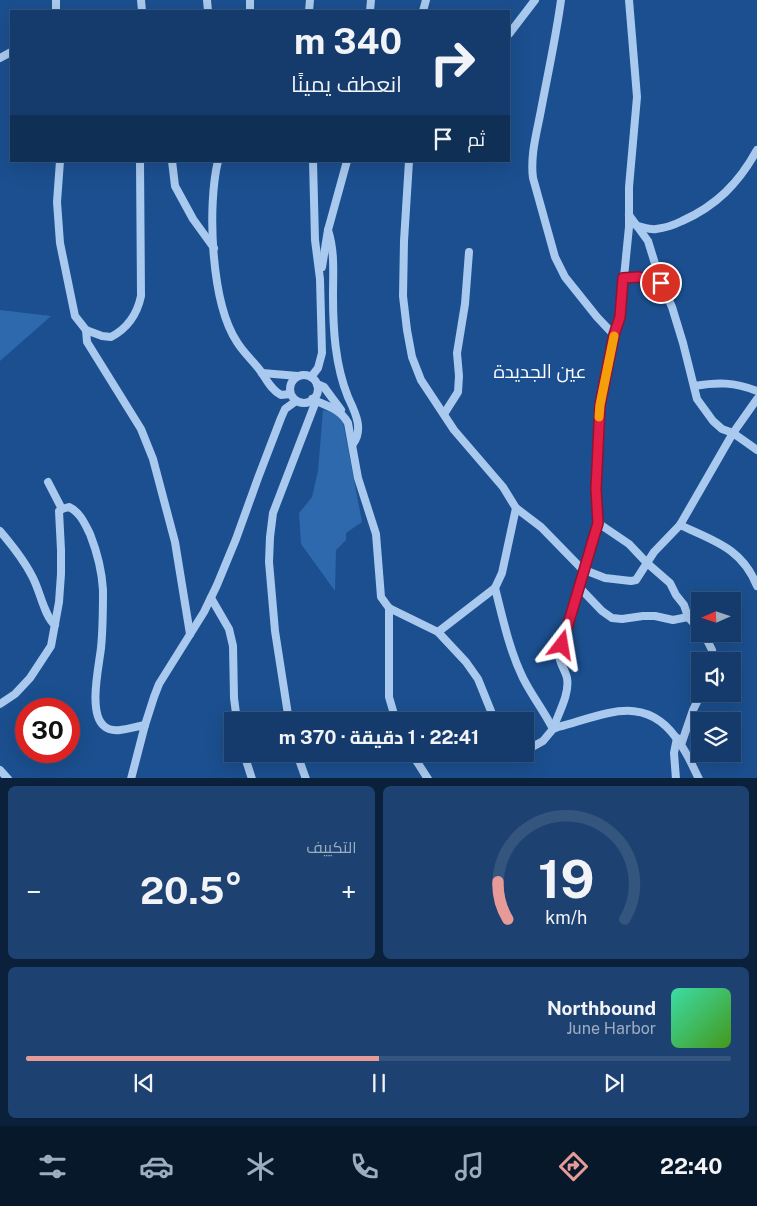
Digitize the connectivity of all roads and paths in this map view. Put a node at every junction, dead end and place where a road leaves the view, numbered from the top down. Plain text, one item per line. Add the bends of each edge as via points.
1 (535, 0) edge
2 (561, 0) edge
3 (629, 0) edge
4 (510, 33) edge
5 (757, 150) edge
6 (60, 162) edge
7 (140, 162) edge
8 (172, 162) edge
9 (218, 162) edge
10 (313, 162) edge
11 (347, 162) edge
12 (409, 162) edge
13 (630, 215) junction
14 (637, 226) junction
15 (328, 230) junction
16 (214, 248) junction
17 (470, 252) dead end
18 (623, 278) junction
19 (320, 279) junction
20 (661, 283) junction
21 (86, 330) junction
22 (614, 335) junction
23 (262, 373) junction
24 (298, 376) junction
25 (311, 377) junction
26 (317, 384) junction
27 (694, 386) junction
28 (757, 391) edge
29 (293, 398) junction
30 (757, 399) edge
31 (314, 400) junction
32 (444, 414) junction
33 (345, 416) junction
34 (733, 433) junction
35 (353, 444) junction
36 (757, 450) edge
37 (48, 482) dead end
38 (516, 508) junction
39 (62, 509) junction
40 (598, 523) junction
41 (680, 525) junction
42 (0, 532) edge
43 (647, 563) junction
44 (585, 570) junction
45 (757, 586) edge
46 (579, 587) junction
47 (495, 588) junction
48 (211, 598) junction
49 (389, 608) junction
50 (688, 617) junction
51 (691, 620) edge
52 (55, 625) junction
53 (438, 632) junction
54 (190, 634) junction
55 (696, 702) edge
56 (0, 704) edge
57 (236, 712) edge
58 (288, 712) edge
59 (393, 712) edge
60 (491, 712) edge
61 (145, 725) junction
62 (553, 729) junction
63 (679, 741) junction
64 (534, 746) edge
65 (247, 762) edge
66 (299, 762) edge
67 (417, 762) edge
68 (0, 770) edge
69 (8, 778) edge
70 (132, 778) edge
71 (252, 778) edge
72 (306, 778) edge
73 (428, 778) edge
74 (676, 778) edge
75 (699, 778) edge

1 - 4 street
2 - 22 street via 532,158 532,178 555,257 565,277
3 - 13 street via 637,97 629,187
5 - 14 street via 738,179 714,204 670,226 655,230
6 - 21 street via 56,202 60,243 75,316
7 - 21 street via 142,279 139,306 130,323 111,337
8 - 16 street via 176,186 193,219
9 - 16 street via 214,184
10 - 19 street via 315,240
11 - 15 street
12 - 32 street via 403,296 407,330 421,380
13 - 14 street
13 - 18 street
14 - 20 street via 648,241
15 - 19 street
15 - 35 street via 333,246 333,317 338,363 359,431
16 - 23 street via 221,308 237,342
17 - 32 street via 457,353 458,392
18 - 20 street via 639,277
18 - 22 street via 620,317
19 - 25 street via 322,353 318,368
20 - 27 street via 684,343
21 - 54 street via 87,342 141,429 153,459 175,542
22 - 40 street via 600,405 596,489
23 - 24 street
23 - 29 street via 276,392
24 - 25 street
24 - 29 street via 290,386
25 - 26 street
26 - 31 street
26 - 33 street via 324,387
27 - 28 street via 716,382
27 - 34 street via 703,409 722,429
29 - 31 street via 306,403
29 - 48 street via 285,409
30 - 34 street
31 - 33 street
31 - 58 street via 273,513 270,537 275,631
32 - 38 street
33 - 35 street
34 - 36 street
34 - 41 street
35 - 49 street via 358,478 376,534 381,597
37 - 39 street
38 - 44 street via 541,527 571,560
38 - 47 street via 504,564
39 - 52 street via 58,517 61,539
39 - 61 street via 72,509 82,519 102,576 103,618 96,689 99,721 104,727 114,730
40 - 43 street via 629,544
40 - 44 street
41 - 43 street
41 - 45 street via 725,546 742,559
42 - 52 street via 31,574 48,617
43 - 44 street via 640,577 631,582 605,578
43 - 50 street via 670,583
44 - 46 street
46 - 50 street via 612,618 655,616 673,620
46 - 62 street via 559,659 567,688
47 - 53 street
47 - 62 street via 509,645 530,692
48 - 54 street
48 - 57 street via 229,629 233,646
49 - 53 street
49 - 59 street via 389,697
50 - 51 street
52 - 56 street via 47,654 15,694
53 - 60 street via 478,679
54 - 61 street via 159,684
55 - 63 street
61 - 70 street
62 - 63 street via 604,714 641,711 663,723
62 - 64 street
63 - 74 street via 674,753
63 - 75 street
65 - 71 street
66 - 72 street
67 - 73 street
68 - 69 street

